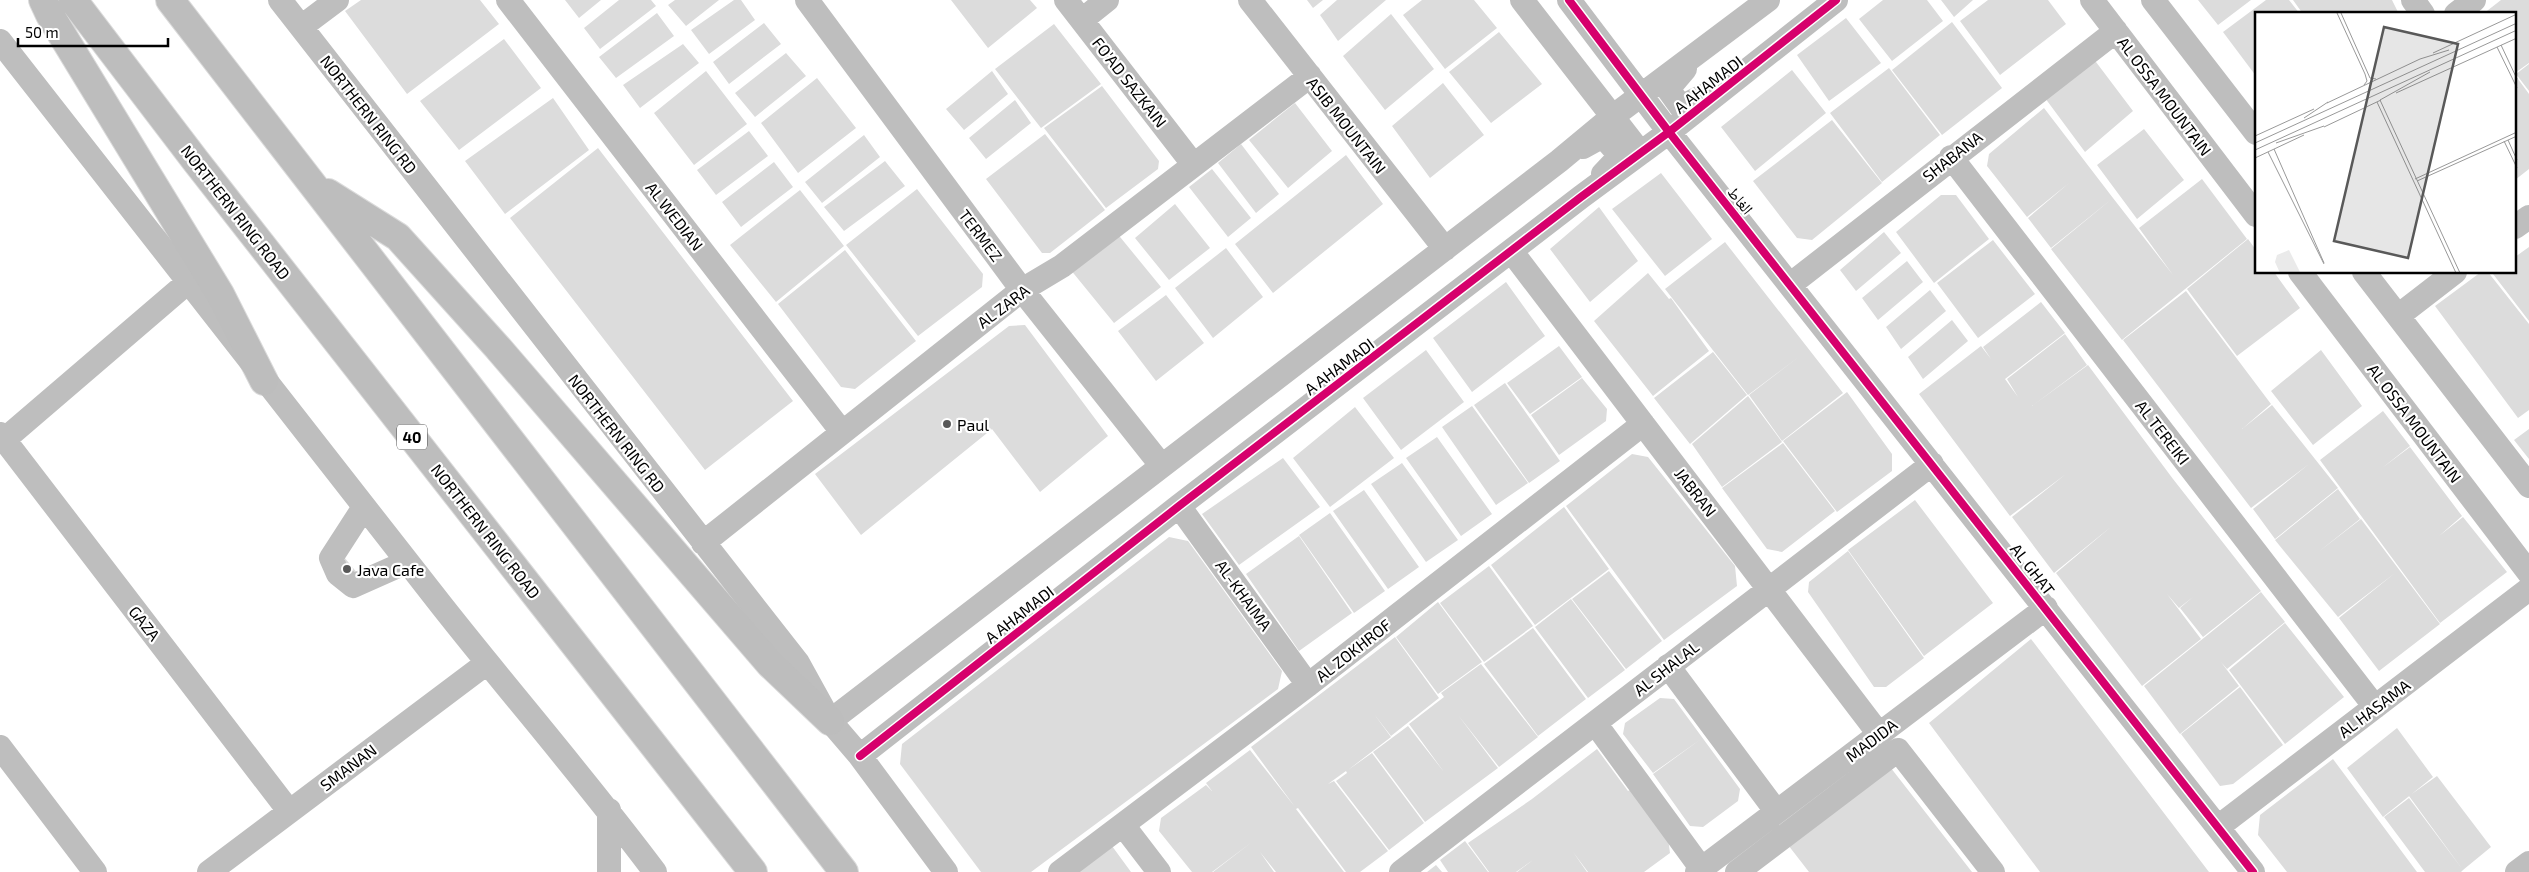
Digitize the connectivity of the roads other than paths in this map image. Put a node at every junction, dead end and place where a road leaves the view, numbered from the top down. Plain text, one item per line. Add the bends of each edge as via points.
1 (44, 0) edge
2 (73, 0) edge
3 (170, 0) edge
4 (280, 0) edge
5 (337, 0) edge
6 (508, 0) edge
7 (807, 0) edge
8 (1066, 0) edge
9 (1107, 0) edge
10 (1250, 0) edge
11 (1522, 0) edge
12 (1569, 0) edge
13 (1768, 0) edge
14 (1836, 0) edge
15 (2092, 0) edge
16 (2152, 0) edge
17 (2413, 0) edge
18 (2474, 0) edge
19 (2422, 12) edge
20 (2459, 12) edge
21 (1082, 20) junction
22 (302, 27) junction
23 (2116, 30) junction
24 (0, 41) edge
25 (1707, 46) junction
26 (1310, 76) junction
27 (1734, 81) junction
28 (1641, 94) junction
29 (1612, 117) junction
30 (1669, 132) junction
31 (2255, 132) edge
32 (1640, 152) junction
33 (1951, 156) junction
34 (1559, 161) junction
35 (1193, 164) junction
36 (312, 183) junction
37 (1581, 197) junction
38 (2255, 214) edge
39 (2529, 217) edge
40 (2516, 226) edge
41 (1445, 249) junction
42 (1512, 252) junction
43 (2302, 274) edge
44 (2366, 274) edge
45 (2452, 274) edge
46 (188, 283) junction
47 (1791, 284) junction
48 (1022, 290) junction
49 (2398, 316) junction
50 (264, 380) junction
51 (1643, 424) junction
52 (842, 432) junction
53 (2, 437) edge
54 (1932, 464) junction
55 (1161, 465) junction
56 (2529, 486) edge
57 (1179, 506) junction
58 (364, 507) junction
59 (703, 543) junction
60 (407, 562) junction
61 (2529, 573) edge
62 (1771, 588) junction
63 (2529, 589) edge
64 (2046, 608) junction
65 (487, 663) junction
66 (1668, 666) junction
67 (1308, 685) junction
68 (2375, 707) junction
69 (830, 721) junction
70 (1595, 723) junction
71 (1879, 734) junction
72 (1, 749) edge
73 (860, 756) junction
74 (609, 810) junction
75 (289, 811) junction
76 (1776, 811) junction
77 (1123, 824) junction
78 (2218, 827) junction
79 (2529, 863) edge
80 (1699, 870) edge
81 (95, 872) edge
82 (209, 872) edge
83 (609, 872) edge
84 (655, 872) edge
85 (753, 872) edge
86 (844, 872) edge
87 (946, 872) edge
88 (1060, 872) edge
89 (1159, 872) edge
90 (1401, 872) edge
91 (1737, 872) edge
92 (1993, 872) edge
93 (2253, 872) edge
94 (2517, 872) edge

1 - 50 highway via 50,16 220,294
2 - 85 highway, NORTHERN RING ROAD / 40
3 - 36 highway
4 - 22 street, NORTHERN RING RD
5 - 22 street
6 - 52 street, AL WEDIAN
7 - 48 street, TERMEZ
8 - 21 street, FO'AD SAZKAIN
9 - 21 street
10 - 26 street, ASIB MOUNTAIN
11 - 29 street
12 - 28 street
13 - 25 street, A AHAMADI
14 - 27 street, A AHAMADI
15 - 23 street, AL OSSA MOUNTAIN
16 - 31 street
17 - 19 street
18 - 20 street
21 - 35 street, FO'AD SAZKAIN
22 - 59 street, NORTHERN RING RD
23 - 33 street, SHABANA
23 - 38 street, AL OSSA MOUNTAIN
24 - 46 street
25 - 27 street via 1668,89 1681,107
25 - 28 street, A AHAMADI
26 - 35 street, AL ZARA
26 - 41 street, ASIB MOUNTAIN
27 - 30 street, A AHAMADI
28 - 29 street, A AHAMADI
28 - 30 street, الغاط
29 - 32 street
29 - 34 street, A AHAMADI
30 - 32 street, A AHAMADI
30 - 47 street, الغاط
32 - 37 street, A AHAMADI
33 - 47 street, SHABANA
33 - 68 street, AL TEREIKI
34 - 37 street via 1603,136 1620,156
34 - 41 street, A AHAMADI
35 - 48 street, AL ZARA via 1062,266
36 - 69 highway via 398,237 770,664
36 - 86 highway
37 - 42 street, A AHAMADI
39 - 40 street
41 - 55 street, A AHAMADI
42 - 51 street, JABRAN
42 - 57 street, A AHAMADI
43 - 61 street, AL OSSA MOUNTAIN
44 - 49 street
45 - 49 street
46 - 50 street
46 - 53 street
47 - 54 street, AL GHAT
48 - 52 street, AL ZARA
48 - 55 street, TERMEZ
49 - 56 street
50 - 58 street
51 - 62 street, JABRAN
51 - 67 street, AL ZOKHROF
52 - 59 street, AL ZARA
53 - 75 street, GAZA
54 - 62 street, AL SHALAL
54 - 64 street, AL GHAT
55 - 69 street, A AHAMADI
57 - 67 street, AL-KHAIMA
57 - 73 street, A AHAMADI
58 - 60 street
58 - 60 street via 331,558 338,574 352,586
59 - 69 street, NORTHERN RING RD via 798,663
60 - 65 street
62 - 66 street, AL SHALAL
62 - 71 street, JABRAN
63 - 68 street, AL HASAMA
64 - 71 street, MADIDA
64 - 78 street, AL GHAT
65 - 74 street
65 - 75 street, SMANAN
66 - 70 street, AL SHALAL
66 - 76 street
67 - 77 street, AL ZOKHROF
68 - 78 street, AL HASAMA
69 - 73 street, NORTHERN RING RD
70 - 80 street
70 - 90 street, AL SHALAL
71 - 76 street, MADIDA
72 - 81 street
73 - 87 street, NORTHERN RING RD
74 - 83 street
74 - 84 street
75 - 82 street, SMANAN
76 - 80 street, MADIDA
77 - 88 street, AL ZOKHROF
77 - 89 street
78 - 93 street, AL GHAT
79 - 94 street
91 - 92 street via 1898,750

